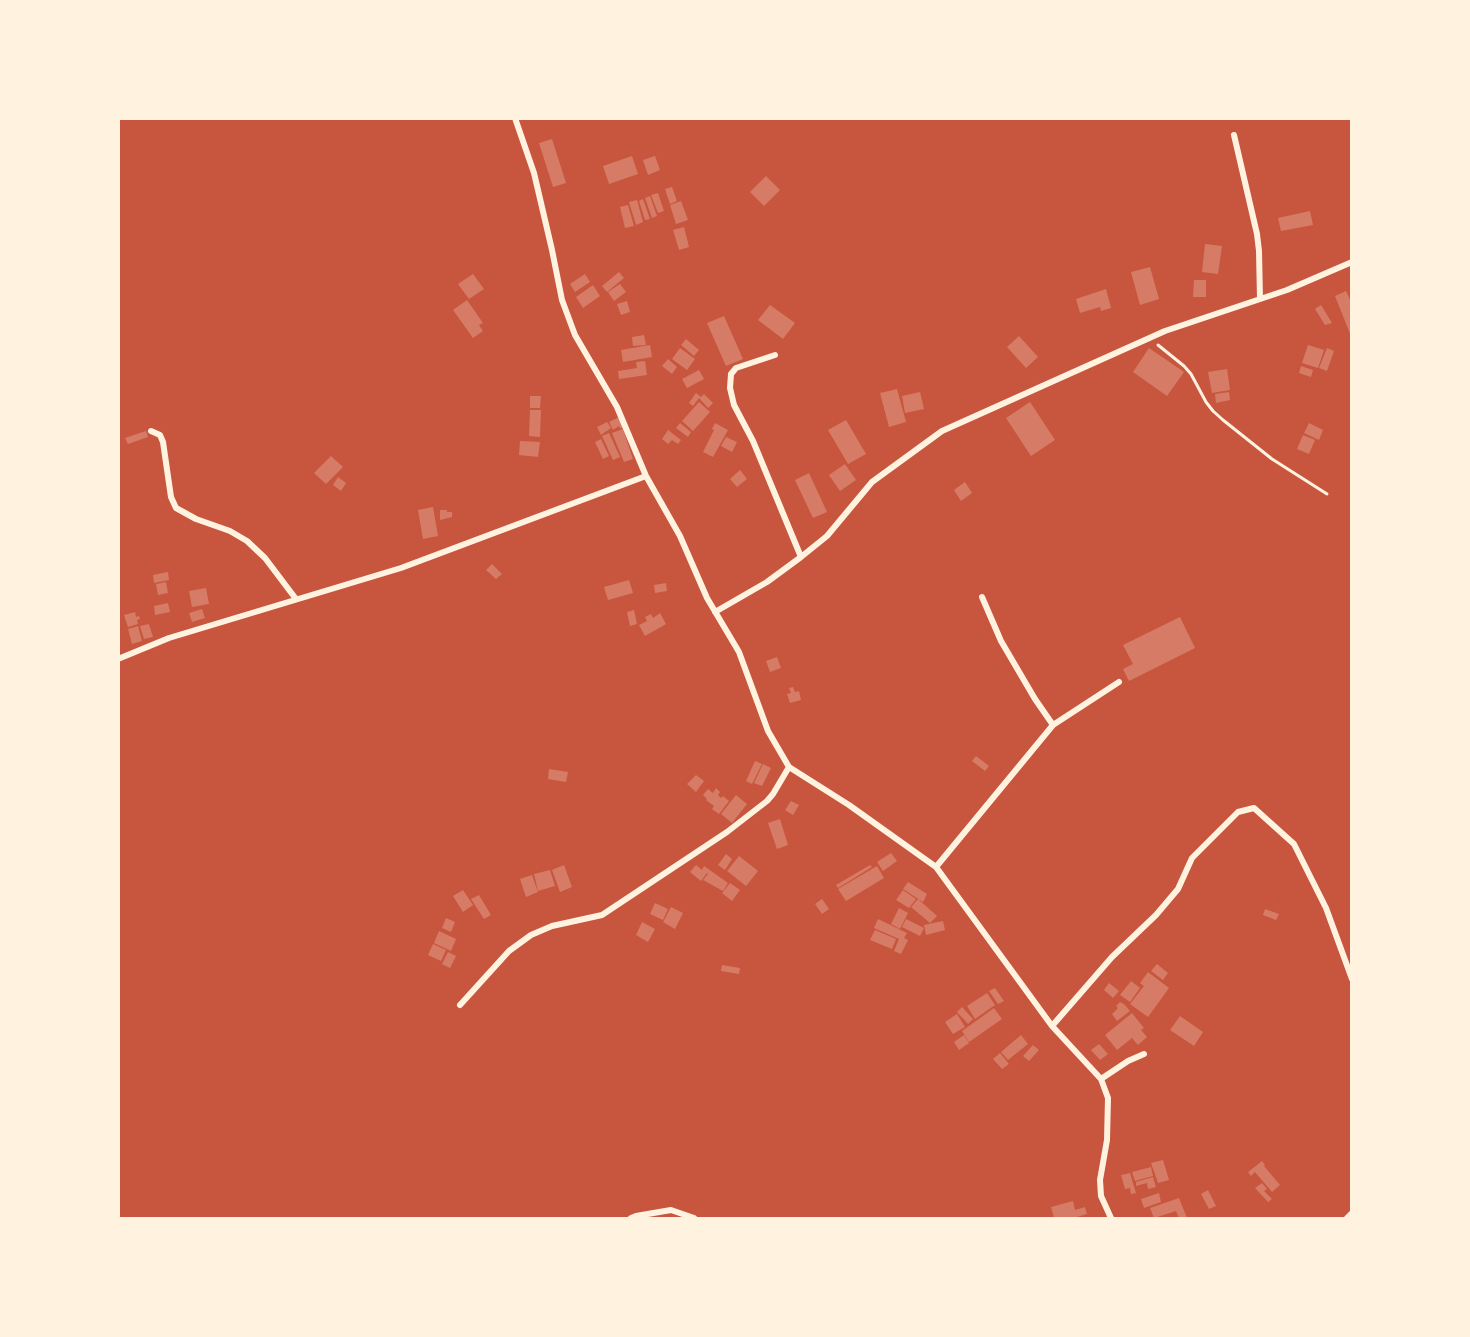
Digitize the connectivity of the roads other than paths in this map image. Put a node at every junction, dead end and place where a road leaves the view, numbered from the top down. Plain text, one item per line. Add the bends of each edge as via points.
1 (515, 118) edge
2 (1234, 135) dead end
3 (1352, 262) edge
4 (1260, 299) junction
5 (775, 355) dead end
6 (151, 431) dead end
7 (646, 476) junction
8 (801, 557) junction
9 (982, 597) dead end
10 (296, 599) junction
11 (715, 612) junction
12 (118, 659) edge
13 (1119, 682) dead end
14 (1053, 725) junction
15 (789, 767) junction
16 (936, 867) junction
17 (1352, 979) edge
18 (460, 1005) dead end
19 (1052, 1026) junction
20 (1144, 1054) dead end
21 (1101, 1079) junction
22 (1352, 1214) edge
23 (631, 1218) edge
24 (694, 1218) edge
25 (1111, 1218) edge
26 (1347, 1218) edge

1 - 7 street via 534,173 562,300 575,335 616,407
2 - 4 street via 1257,234
3 - 4 street
4 - 8 street via 1165,331 942,431 872,482 827,536
5 - 8 street via 736,368 730,387 734,405
6 - 10 street via 160,435 163,442 171,496 177,508 247,541
7 - 10 street via 401,568
7 - 11 street via 680,536
8 - 11 street
9 - 14 street via 1001,641
10 - 12 street via 154,643
11 - 15 street via 739,652 768,731
13 - 14 street
14 - 16 street
15 - 16 street
15 - 18 street via 767,801 727,832 602,915 531,935 509,951
16 - 19 street
17 - 19 street via 1326,908 1294,844 1254,808 1238,812 1192,858 1178,889
19 - 21 street
20 - 21 street
21 - 25 street via 1108,1098 1101,1196
22 - 26 street
23 - 24 street via 670,1210

